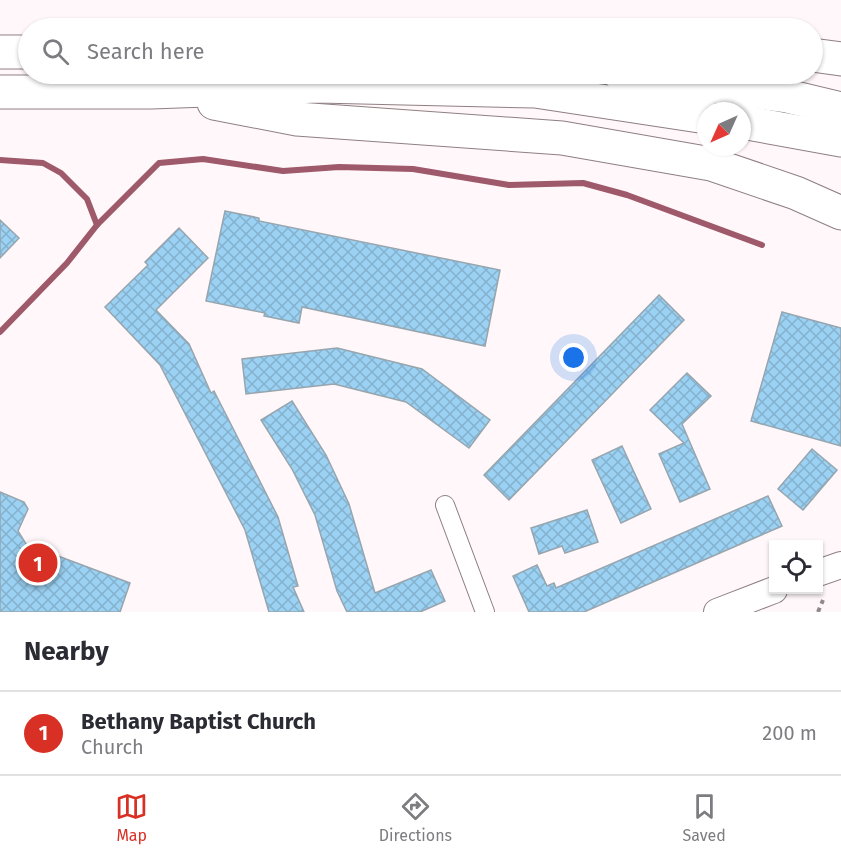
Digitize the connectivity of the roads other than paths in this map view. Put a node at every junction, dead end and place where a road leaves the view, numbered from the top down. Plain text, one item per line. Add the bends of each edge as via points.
1 (0, 52) edge
2 (18, 52) edge
3 (823, 57) edge
4 (841, 58) edge
5 (696, 84) edge
6 (0, 92) edge
7 (151, 92) junction
8 (841, 108) edge
9 (697, 116) edge
10 (751, 124) edge
11 (841, 140) edge
12 (841, 213) edge
13 (445, 505) dead end
14 (841, 565) edge
15 (823, 572) edge
16 (769, 592) edge
17 (722, 611) edge
18 (485, 612) edge

1 - 2 highway
3 - 4 highway
5 - 8 highway via 787,96
6 - 7 highway
7 - 9 highway via 319,87 535,91
7 - 12 highway via 297,119 562,138 711,164
10 - 11 highway
13 - 18 street
14 - 15 main road
16 - 17 main road

